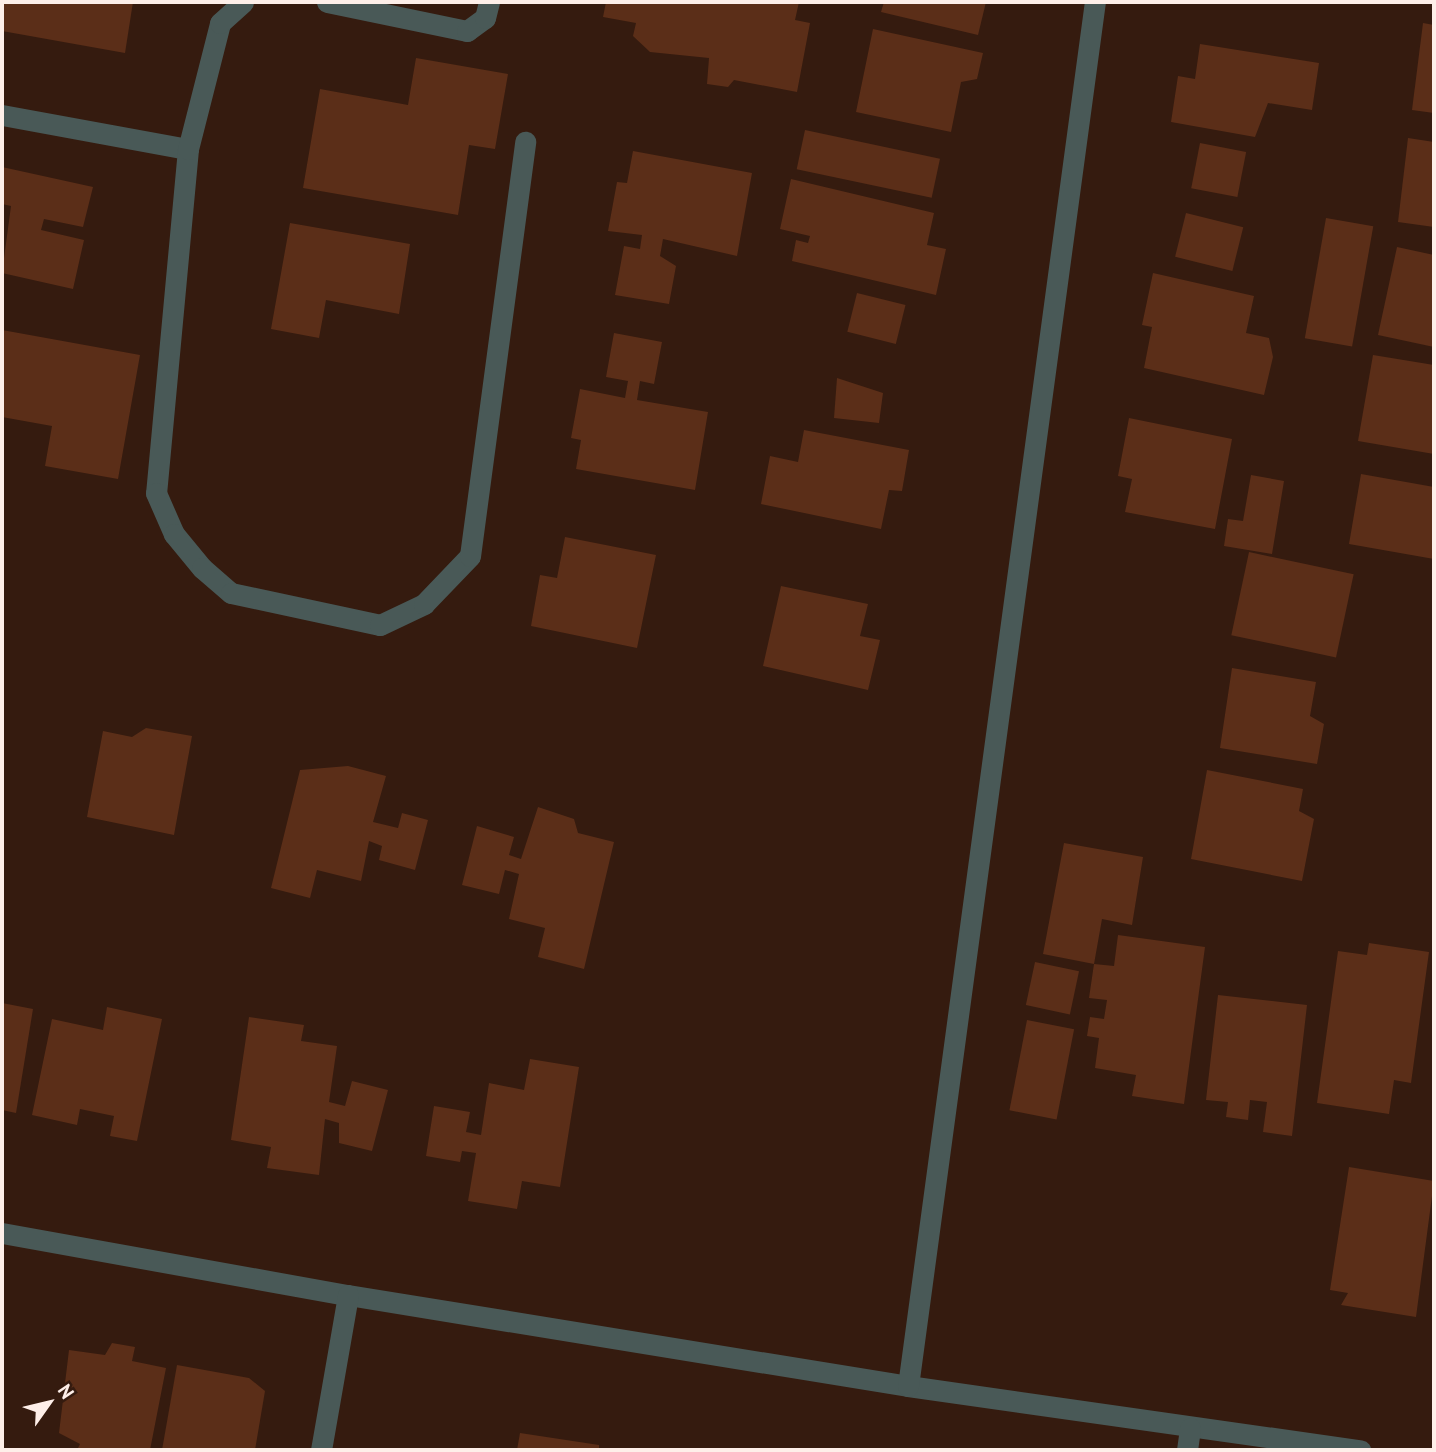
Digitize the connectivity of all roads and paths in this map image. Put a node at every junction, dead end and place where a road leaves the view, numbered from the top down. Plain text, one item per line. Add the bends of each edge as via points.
1 (243, 2) edge
2 (327, 2) edge
3 (489, 2) edge
4 (1095, 2) edge
5 (2, 115) edge
6 (525, 142) dead end
7 (188, 149) junction
8 (2, 1233) edge
9 (348, 1295) junction
10 (908, 1386) junction
11 (1190, 1428) junction
12 (321, 1450) edge
13 (1187, 1450) edge
14 (1360, 1450) edge

1 - 7 street via 220,23
2 - 3 street via 467,31 485,18
4 - 10 street
5 - 7 street
6 - 7 street via 470,556 424,604 380,625 231,593 174,534 156,493
8 - 9 street
9 - 10 street
9 - 12 street
10 - 11 street
11 - 13 street
11 - 14 street

